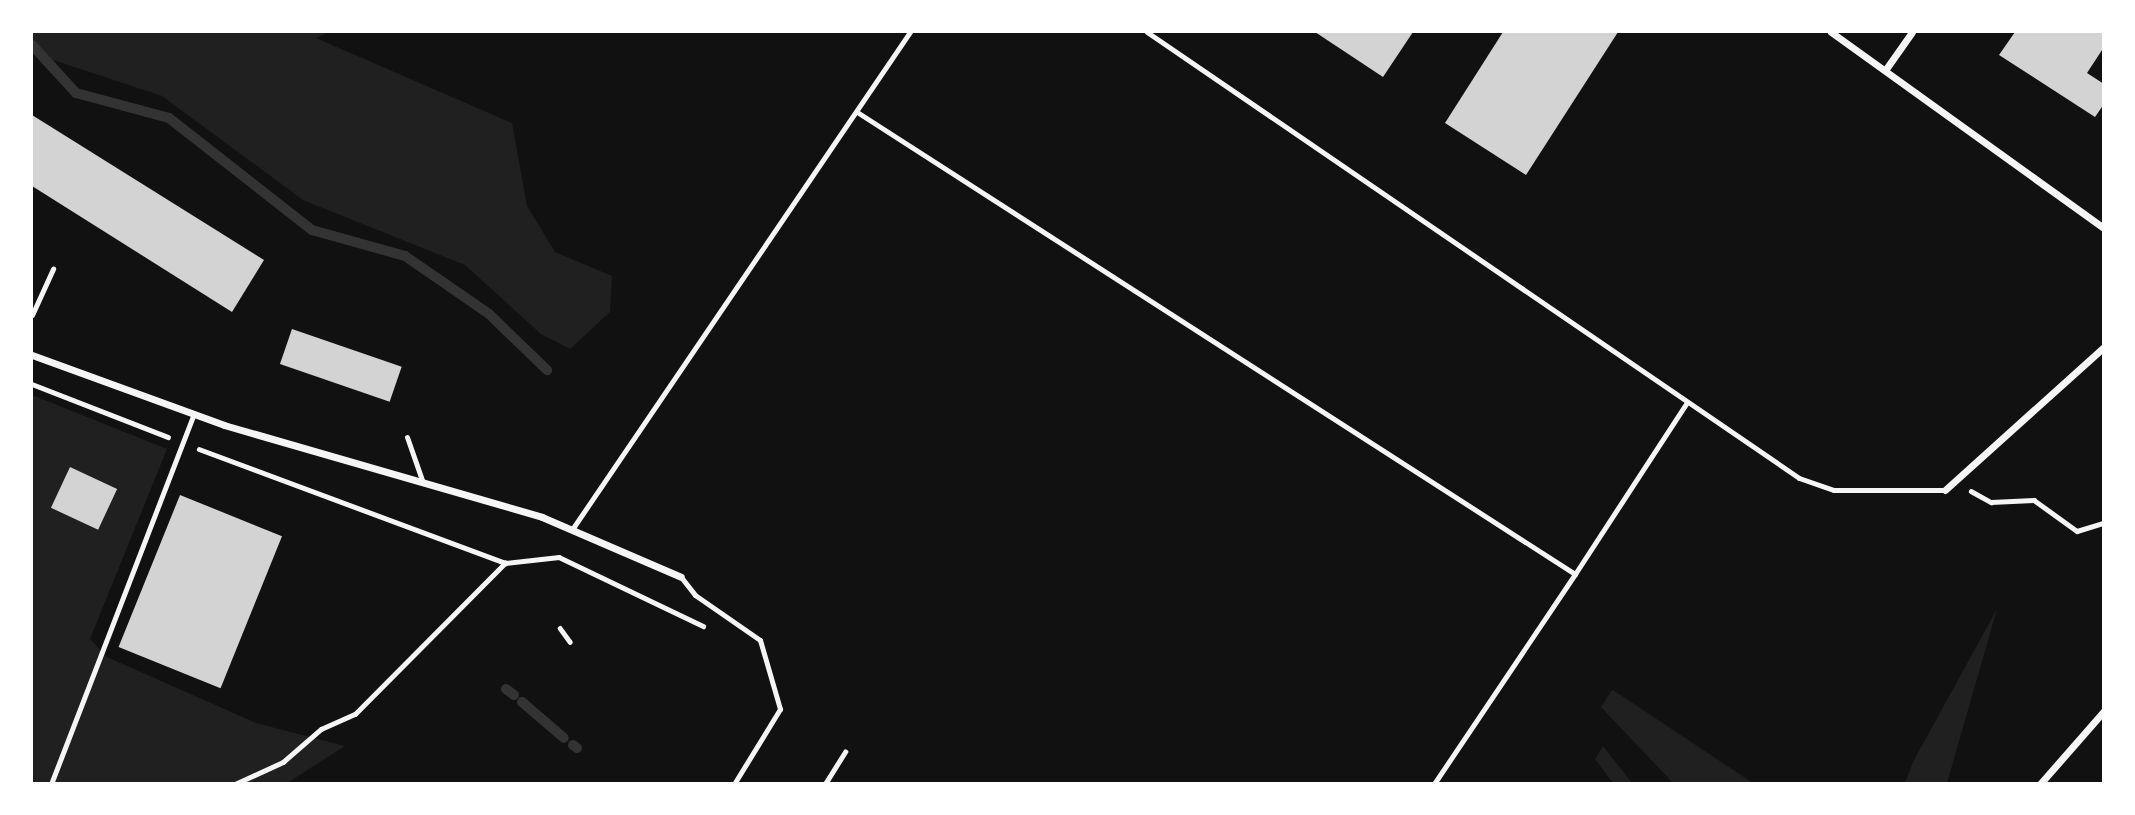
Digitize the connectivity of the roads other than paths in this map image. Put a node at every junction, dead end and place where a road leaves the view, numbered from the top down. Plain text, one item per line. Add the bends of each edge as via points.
1 (909, 32) edge
2 (1147, 32) edge
3 (1831, 32) edge
4 (1912, 32) edge
5 (1886, 69) junction
6 (857, 112) junction
7 (2104, 228) edge
8 (53, 269) dead end
9 (32, 314) edge
10 (2104, 346) edge
11 (32, 355) edge
12 (1687, 402) junction
13 (194, 414) junction
14 (407, 437) dead end
15 (422, 480) junction
16 (1945, 490) joint
17 (573, 528) junction
18 (1575, 574) junction
19 (681, 577) joint
20 (2104, 711) edge
21 (51, 783) edge
22 (734, 783) edge
23 (1434, 783) edge
24 (2040, 783) edge

1 - 6 lane
2 - 12 lane
3 - 5 street
4 - 5 street
5 - 7 street
6 - 17 lane
6 - 18 lane
8 - 9 lane
10 - 16 street
11 - 13 street
12 - 16 lane via 1810,482 1834,490
12 - 18 lane
13 - 15 street
13 - 21 lane
14 - 15 lane
15 - 17 street
17 - 19 street
18 - 23 lane
19 - 22 lane via 695,595 760,640 780,709
20 - 24 street

